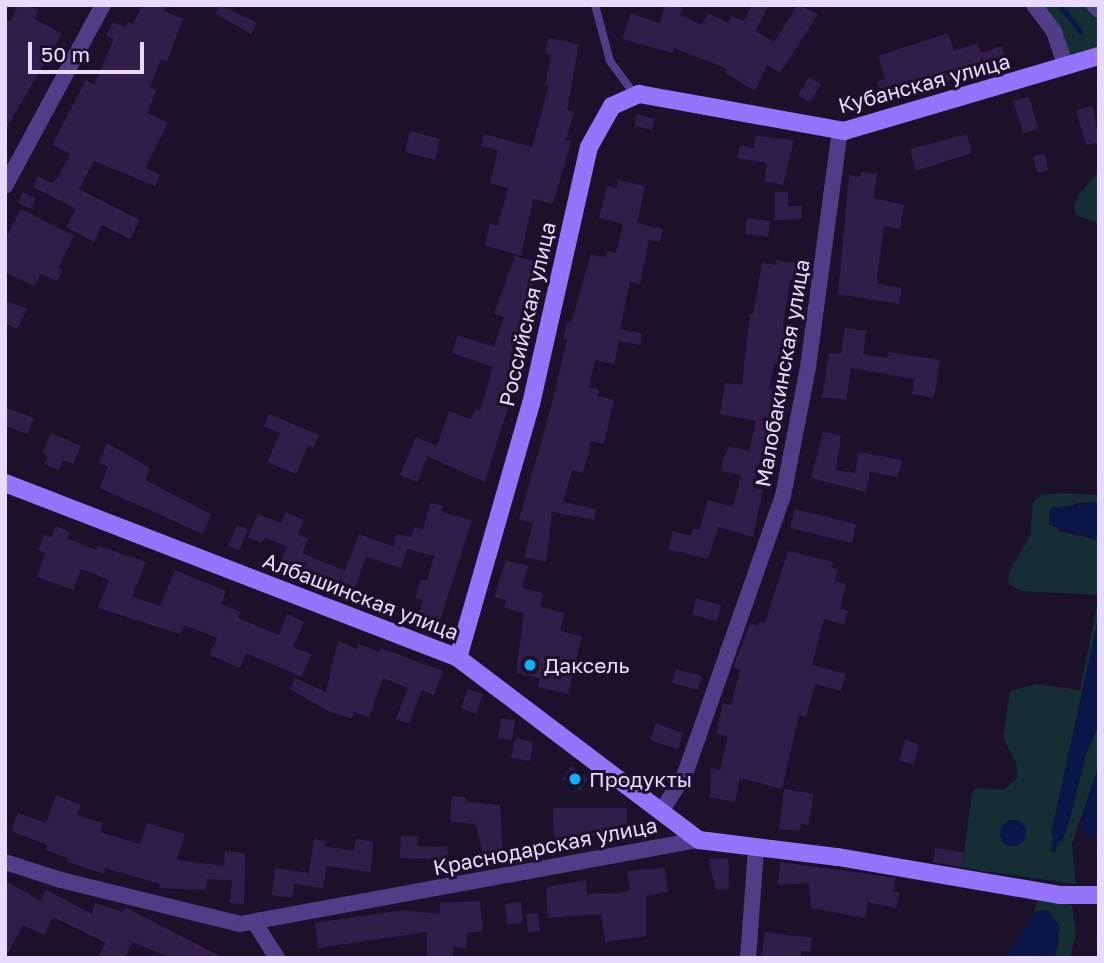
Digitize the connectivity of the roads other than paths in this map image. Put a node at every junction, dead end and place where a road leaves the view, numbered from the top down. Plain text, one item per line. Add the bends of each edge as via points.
1 (103, 5) edge
2 (595, 5) edge
3 (1034, 5) edge
4 (1094, 5) edge
5 (1099, 10) edge
6 (1099, 56) edge
7 (1066, 66) junction
8 (635, 95) junction
9 (840, 131) junction
10 (5, 186) edge
11 (5, 483) edge
12 (458, 658) junction
13 (662, 810) junction
14 (699, 840) junction
15 (756, 848) junction
16 (5, 862) edge
17 (1099, 895) edge
18 (255, 923) junction
19 (277, 958) edge
20 (748, 958) edge

1 - 10 street
2 - 8 lane via 610,61
3 - 7 street via 1054,32
4 - 5 street
6 - 7 street, Кубанская улица
7 - 9 street, Кубанская улица
8 - 9 street, Кубанская улица
8 - 12 street, Российская улица via 620,99 606,113 589,147 531,404
9 - 13 street, Малобакинская улица via 808,367 783,496 685,774
11 - 12 street, Албашинская улица
12 - 13 street, Албашинская улица
13 - 14 street, Албашинская улица
14 - 15 street, Краснодарская улица
14 - 18 street, Краснодарская улица
15 - 17 street, Краснодарская улица via 1061,895
15 - 20 street
16 - 18 street, Краснодарская улица via 228,923
18 - 19 street

